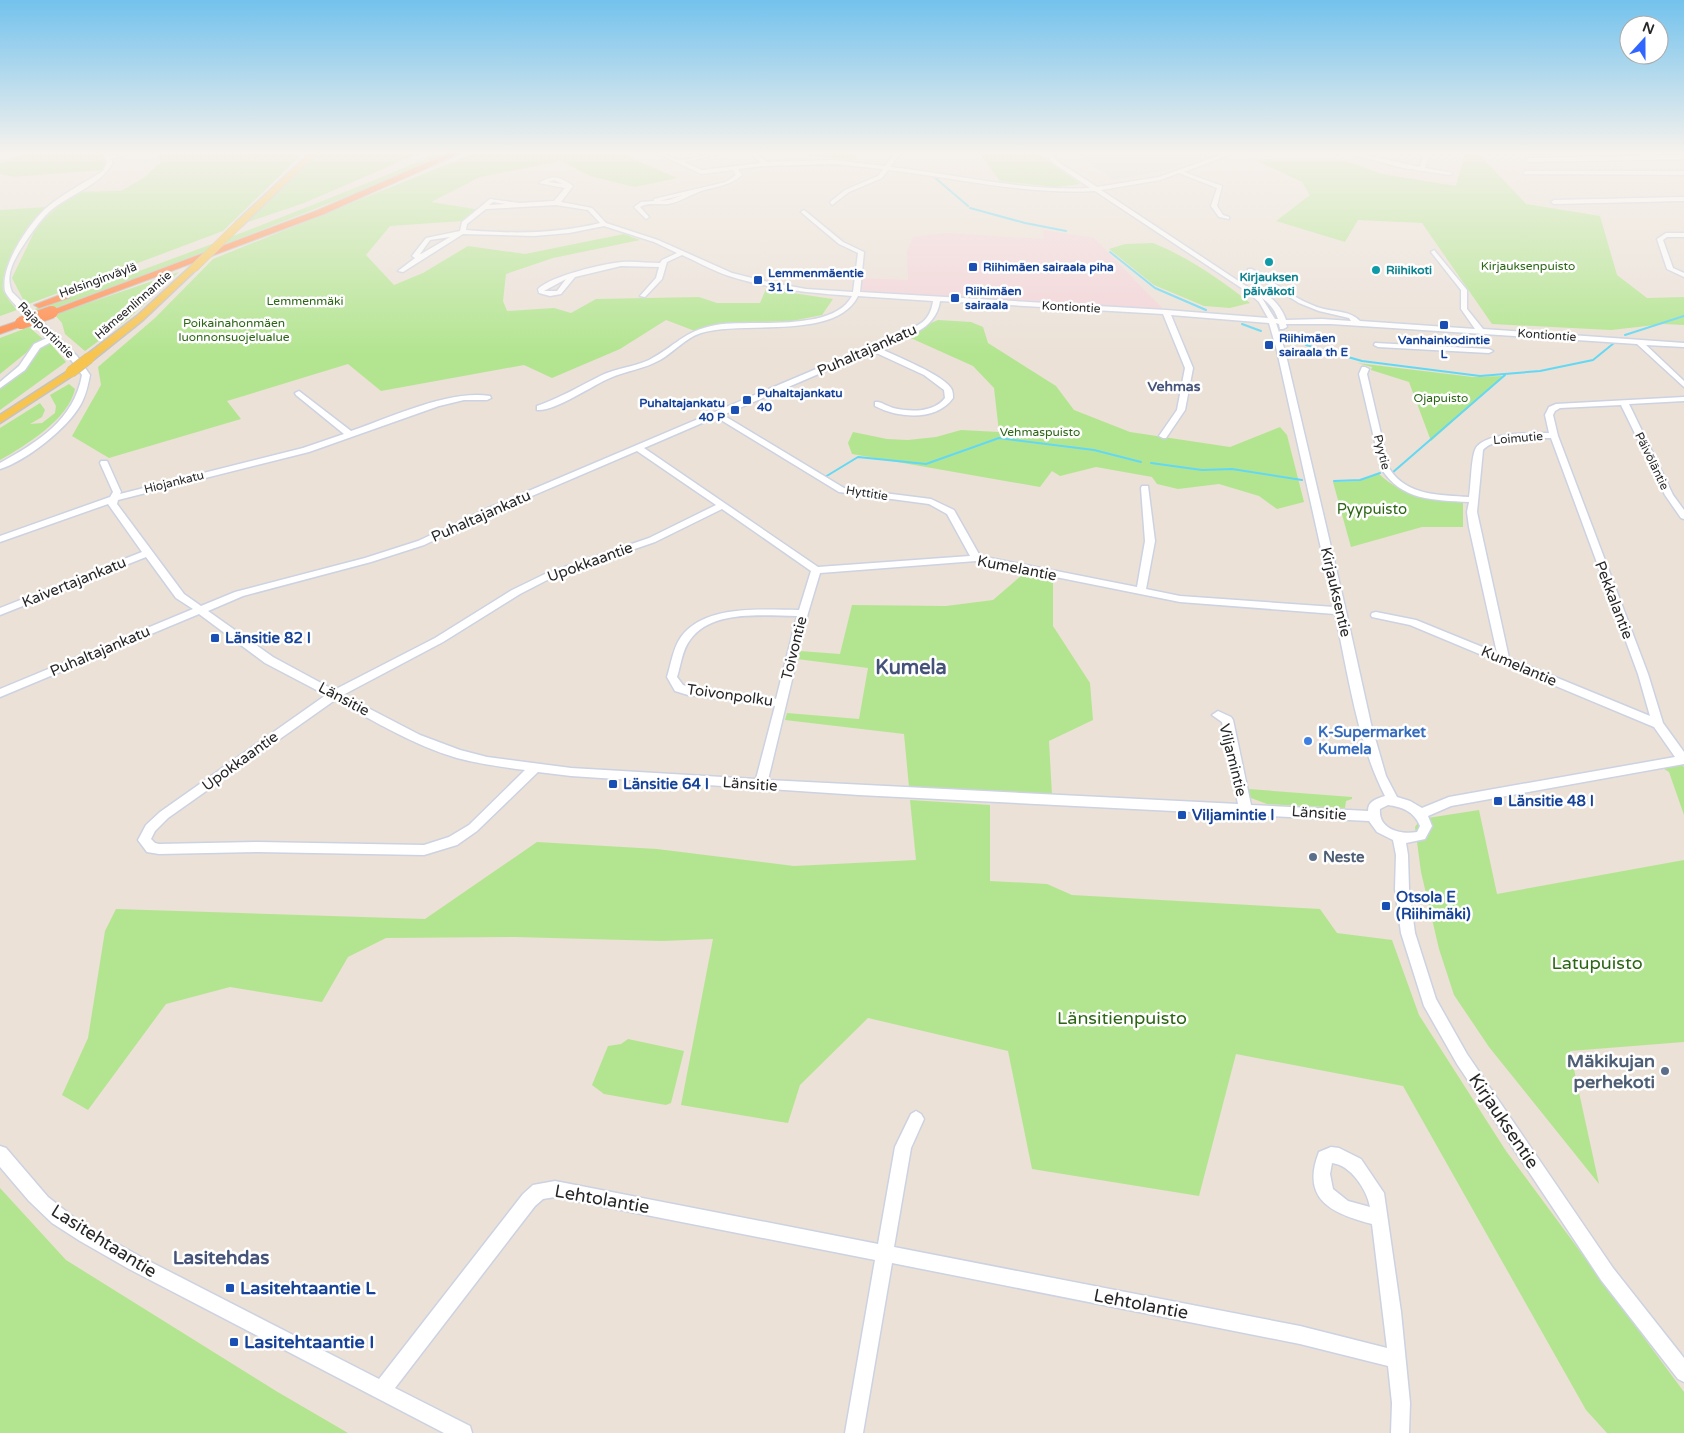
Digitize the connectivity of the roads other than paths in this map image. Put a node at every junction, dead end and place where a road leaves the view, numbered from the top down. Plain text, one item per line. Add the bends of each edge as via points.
1 (38, 220) edge
2 (243, 220) edge
3 (271, 220) edge
4 (300, 220) edge
5 (468, 220) edge
6 (600, 220) edge
7 (813, 220) edge
8 (1143, 220) edge
9 (604, 224) junction
10 (460, 233) junction
11 (1684, 235) edge
12 (1434, 252) dead end
13 (682, 253) junction
14 (421, 257) junction
15 (661, 266) junction
16 (1250, 270) dead end
17 (400, 271) dead end
18 (1227, 275) junction
19 (1684, 275) edge
20 (572, 276) dead end
21 (855, 295) junction
22 (643, 296) dead end
23 (938, 300) junction
24 (1166, 312) junction
25 (1272, 318) junction
26 (0, 319) edge
27 (1283, 319) junction
28 (1358, 324) junction
29 (1409, 327) junction
30 (0, 331) edge
31 (1480, 331) junction
32 (54, 338) junction
33 (1639, 342) junction
34 (1378, 345) dead end
35 (1684, 345) edge
36 (1420, 347) junction
37 (874, 348) junction
38 (1489, 351) dead end
39 (1365, 369) dead end
40 (1289, 380) junction
41 (1684, 385) edge
42 (0, 386) edge
43 (299, 393) dead end
44 (487, 398) dead end
45 (1684, 399) edge
46 (1624, 403) junction
47 (878, 404) dead end
48 (540, 408) dead end
49 (718, 415) junction
50 (0, 420) edge
51 (350, 435) junction
52 (1163, 436) dead end
53 (1554, 436) junction
54 (640, 449) junction
55 (104, 463) dead end
56 (0, 466) edge
57 (1145, 488) dead end
58 (113, 499) junction
59 (1473, 500) junction
60 (722, 506) junction
61 (1684, 516) edge
62 (0, 539) edge
63 (147, 553) junction
64 (976, 558) junction
65 (816, 570) junction
66 (1141, 591) junction
67 (200, 609) junction
68 (1341, 611) junction
69 (0, 612) edge
70 (803, 613) junction
71 (1376, 615) dead end
72 (1504, 659) junction
73 (0, 693) edge
74 (335, 694) junction
75 (780, 703) junction
76 (1218, 715) dead end
77 (1658, 724) junction
78 (1683, 760) edge
79 (534, 769) junction
80 (762, 784) junction
81 (1393, 801) junction
82 (1245, 808) junction
83 (1420, 814) junction
84 (1373, 816) junction
85 (1399, 838) junction
86 (916, 1119) dead end
87 (0, 1154) edge
88 (1379, 1218) dead end
89 (886, 1255) junction
90 (1395, 1359) junction
91 (1684, 1373) edge
92 (382, 1391) junction
93 (463, 1433) edge
94 (854, 1433) edge
95 (1400, 1433) edge

1 - 32 street, Rajaportintie via 14,252 5,282 10,293
2 - 50 main road, Hämeenlinnantie, bridge via 140,318 71,372
3 - 26 highway, Helsinginväylä
4 - 30 highway, Helsinginväylä, bridge
5 - 10 street
6 - 9 street
7 - 21 street via 841,244 861,252
8 - 18 street, Kirjauksentie
9 - 10 street via 531,236
9 - 13 street, Kontiontie
10 - 14 street
10 - 14 street via 428,239 415,254
11 - 19 street via 1666,235 1660,239 1670,269
12 - 31 street via 1464,290 1464,310
13 - 15 street via 664,261
13 - 21 street, Kontiontie via 730,274 768,284
14 - 17 street
15 - 20 street via 621,264
15 - 22 street via 659,279
16 - 28 street via 1301,302 1351,316
18 - 25 street, Kirjauksentie via 1262,301
18 - 27 street, Kirjauksentie via 1266,297
21 - 23 street, Kontiontie
21 - 48 street via 842,311 815,320 729,325 699,331 682,339 651,362 605,378
23 - 24 street, Kontiontie
23 - 37 street, Puhaltajankatu via 937,312 930,321
24 - 25 street, Kontiontie
24 - 52 street via 1189,368 1181,410
25 - 27 street, Kontiontie
25 - 40 street, Kirjauksentie
27 - 28 street, Kontiontie
27 - 40 street, Kirjauksentie
28 - 29 street, Kontiontie
29 - 31 street, Kontiontie
29 - 36 street
31 - 33 street, Kontiontie
32 - 42 street via 37,346 22,368
32 - 56 street, Rajaportintie via 86,375 80,400 59,426
33 - 35 street, Kontiontie
33 - 41 street
34 - 36 street
36 - 38 street
37 - 47 street via 937,380 948,389 949,395 940,407 919,413 894,412
37 - 49 street, Puhaltajankatu
39 - 59 street, Pyytie via 1363,374 1385,468 1391,480 1400,488 1416,493
40 - 68 street, Kirjauksentie
43 - 51 street
44 - 51 street, Hiojankatu via 451,400
45 - 46 street, Loimutie
46 - 53 street, Loimutie via 1555,408 1549,415
46 - 61 street, Päivöläntie via 1669,495
49 - 54 street, Puhaltajankatu
49 - 64 street, Hyttitie via 842,490 925,501 944,507
51 - 58 street, Hiojankatu via 294,453
53 - 59 street, Loimutie via 1493,440 1483,444 1479,450
53 - 77 street, Pekkalantie via 1643,674
54 - 60 street
54 - 67 street, Puhaltajankatu via 414,546 239,594
55 - 58 street, Länsitie via 117,492
57 - 66 street via 1150,541
58 - 62 street, Hiojankatu
58 - 63 street, Länsitie via 112,504
59 - 72 street, Loimutie via 1474,527
60 - 65 street
60 - 74 street, Upokkaantie via 652,540 550,575 516,592 440,640
63 - 67 street, Länsitie via 180,596
63 - 69 street, Kaivertajankatu
64 - 65 street, Kumelantie
64 - 66 street, Kumelantie
65 - 70 street, Toivontie
66 - 68 street, Kumelantie via 1206,602
67 - 73 street, Puhaltajankatu
67 - 74 street, Länsitie via 254,650
68 - 81 street, Kirjauksentie via 1372,750 1380,776
70 - 75 street, Toivontie
70 - 75 street, Toivonpolku via 749,613 705,621 685,638 672,677 679,688 688,691
71 - 72 street, Kumelantie via 1412,622
72 - 77 street, Kumelantie
74 - 79 street, Länsitie via 439,748
74 - 79 street, Upokkaantie via 156,822 145,835 146,845 159,849 424,850 453,841 473,828
75 - 80 street, Toivontie
76 - 82 street, Viljamintie via 1227,720
77 - 78 street, Pekkalantie
78 - 83 street via 1448,802
79 - 80 street, Länsitie
80 - 82 street, Länsitie
81 - 83 street via 1407,804
81 - 84 street via 1378,803
82 - 84 street, Länsitie
83 - 85 street via 1426,826 1421,836
84 - 85 street via 1383,830
85 - 91 street, Kirjauksentie via 1408,933 1429,1001 1462,1059 1607,1274
86 - 89 street via 903,1147
87 - 92 street, Lasitehtaantie via 59,1218 135,1263
88 - 90 street
89 - 90 street, Lehtolantie via 1300,1335
89 - 92 street, Lehtolantie via 555,1189 539,1191 507,1227
89 - 94 street
90 - 95 street via 1401,1403
92 - 93 street, Lasitehtaantie

